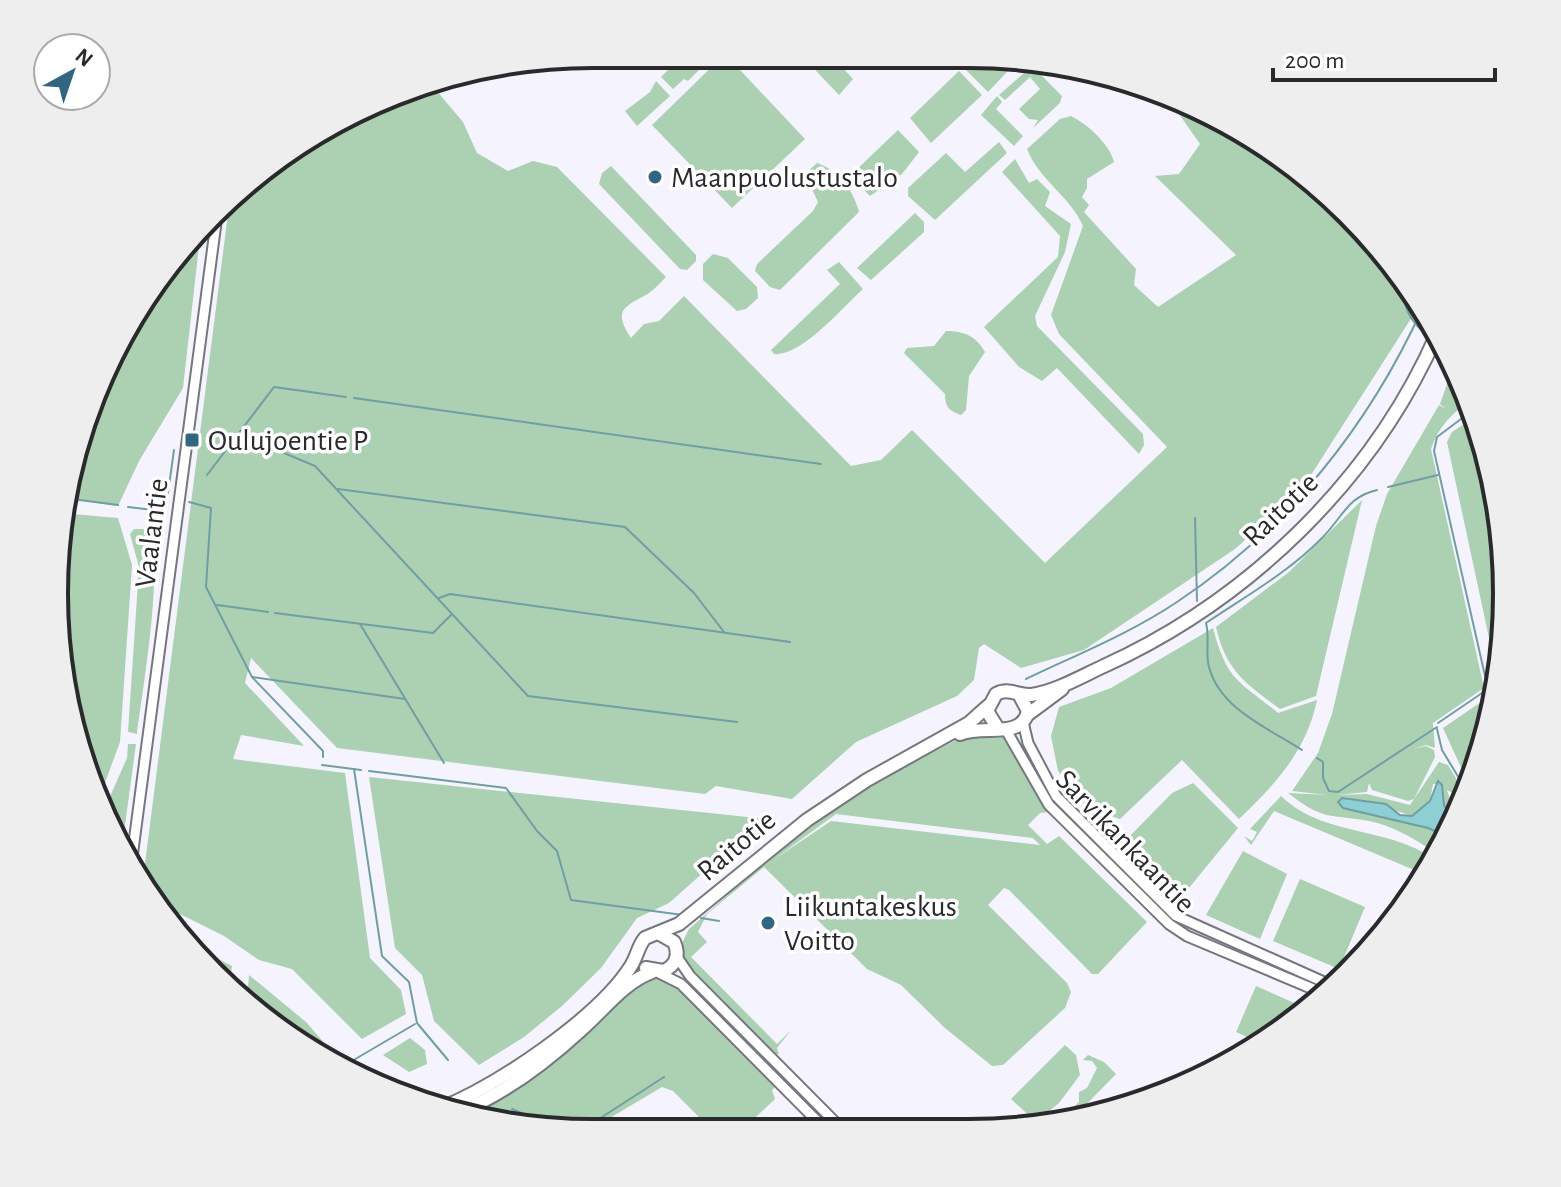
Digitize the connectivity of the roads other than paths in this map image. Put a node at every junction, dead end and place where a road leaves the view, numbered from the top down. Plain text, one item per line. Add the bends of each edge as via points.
1 (215, 229) edge
2 (1431, 346) edge
3 (1104, 667) junction
4 (1019, 694) junction
5 (988, 706) junction
6 (1025, 719) junction
7 (1002, 729) junction
8 (928, 748) junction
9 (133, 847) edge
10 (701, 908) junction
11 (658, 933) junction
12 (638, 950) junction
13 (677, 954) junction
14 (655, 972) junction
15 (1322, 981) edge
16 (1314, 989) edge
17 (456, 1101) edge
18 (472, 1105) edge
19 (815, 1119) edge
20 (832, 1119) edge

1 - 9 street, Vaalantie
2 - 3 main road, Raitotie via 1377,440 1300,533 1192,619
3 - 4 main road, Raitotie via 1030,695
3 - 6 main road, Raitotie via 1061,690
4 - 5 main road via 1000,692
4 - 6 main road via 1026,701
5 - 7 main road via 990,721
5 - 8 main road, Raitotie
6 - 7 main road
6 - 15 street, Sarvikankaantie via 1038,765 1056,796 1176,916
7 - 8 main road, Raitotie via 972,729
7 - 16 street, Sarvikankaantie via 1049,805 1169,924
8 - 10 main road, Raitotie via 807,820
10 - 11 main road, Raitotie
10 - 13 main road, Raitotie via 685,929
11 - 12 main road via 645,938
11 - 13 main road via 671,939
12 - 14 main road via 643,966
12 - 17 main road via 615,985 555,1040 490,1085
13 - 14 main road via 672,966
13 - 20 street via 690,976
14 - 18 main road via 624,990 527,1074
14 - 19 street via 681,984

